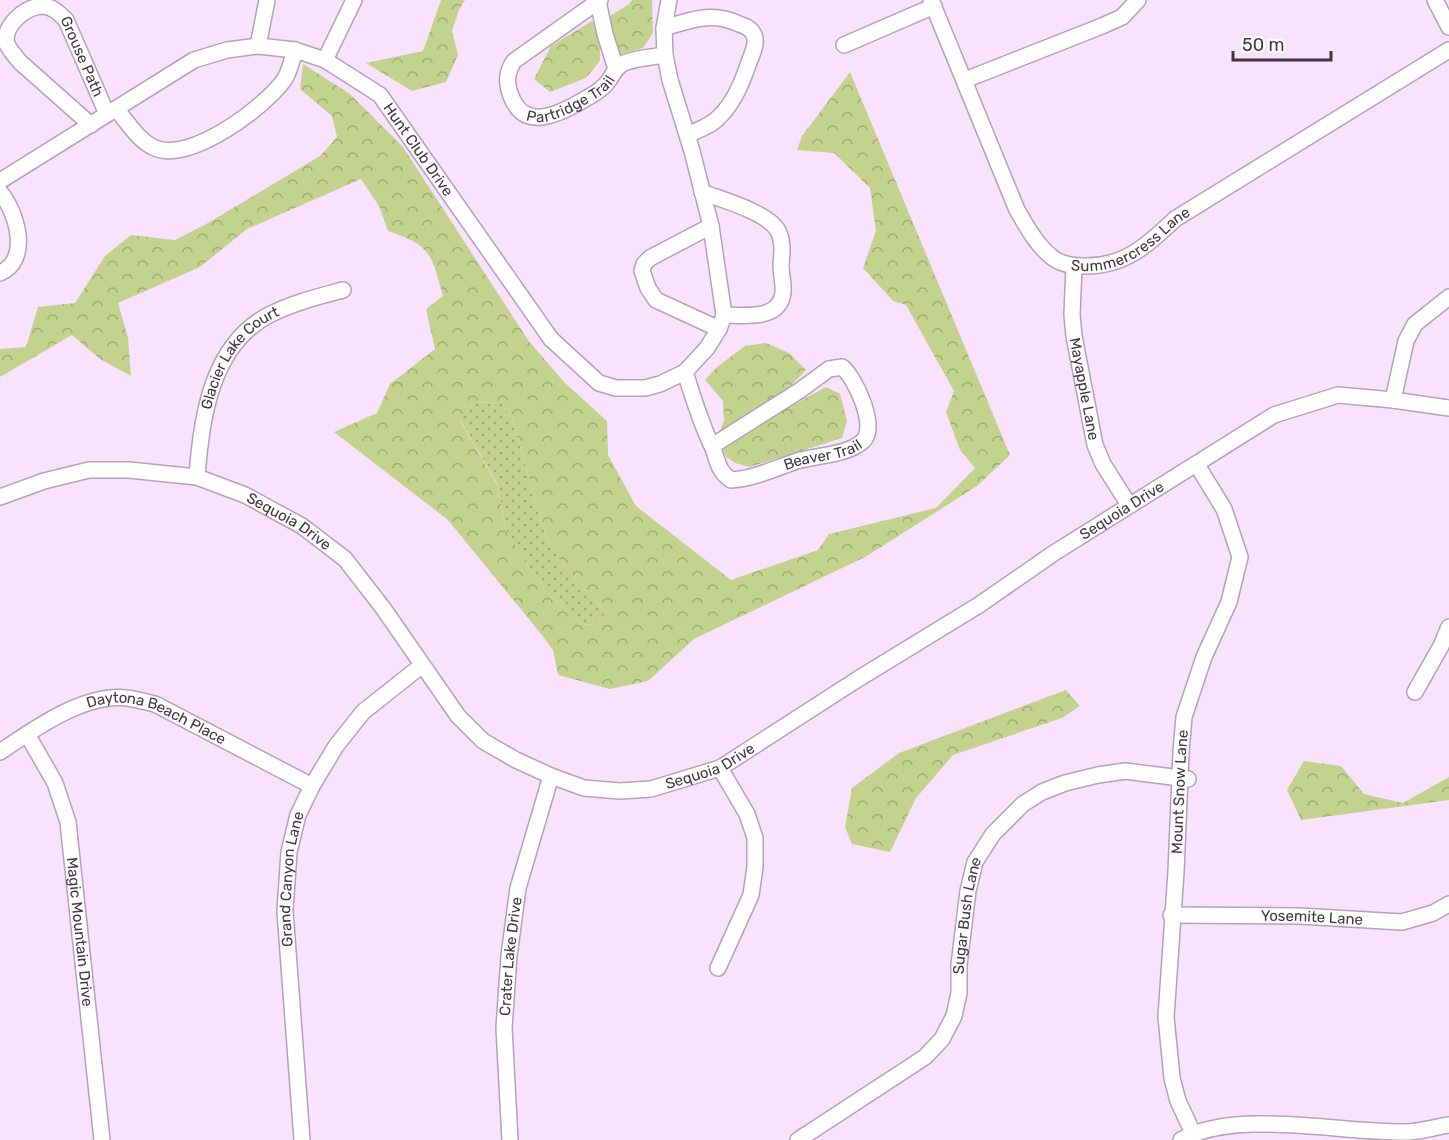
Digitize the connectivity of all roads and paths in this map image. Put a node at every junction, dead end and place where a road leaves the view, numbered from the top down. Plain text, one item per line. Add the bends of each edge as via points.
1 (267, 0) edge
2 (354, 0) edge
3 (669, 0) edge
4 (1138, 0) edge
5 (1435, 0) edge
6 (599, 1) edge
7 (933, 3) edge
8 (1449, 27) edge
9 (664, 28) junction
10 (844, 45) dead end
11 (258, 46) junction
12 (295, 50) junction
13 (1449, 50) edge
14 (665, 55) junction
15 (325, 60) junction
16 (616, 69) junction
17 (965, 80) junction
18 (112, 111) junction
19 (91, 124) junction
20 (687, 135) junction
21 (0, 181) edge
22 (0, 192) edge
23 (702, 192) junction
24 (711, 226) junction
25 (1074, 266) junction
26 (0, 273) edge
27 (343, 290) dead end
28 (1449, 297) edge
29 (722, 322) junction
30 (685, 372) junction
31 (1393, 400) junction
32 (1449, 408) edge
33 (712, 446) junction
34 (1197, 465) junction
35 (196, 477) junction
36 (0, 497) edge
37 (1129, 505) junction
38 (1449, 627) edge
39 (422, 666) junction
40 (1415, 692) dead end
41 (27, 734) junction
42 (0, 752) edge
43 (720, 768) junction
44 (551, 776) junction
45 (1185, 778) junction
46 (312, 786) junction
47 (1449, 904) edge
48 (1172, 915) junction
49 (718, 968) dead end
50 (1449, 1125) edge
51 (1409, 1136) edge
52 (1187, 1137) edge
53 (102, 1140) edge
54 (302, 1140) edge
55 (510, 1140) edge
56 (798, 1140) edge

1 - 11 street
2 - 15 street
3 - 9 street
4 - 17 street via 1122,17
5 - 8 street
6 - 16 street
6 - 16 street, Partridge Trail via 514,61 506,75 509,92 513,103 527,115 554,115 599,91
7 - 10 street
7 - 17 street, Summercress Lane
9 - 14 street
9 - 20 street via 715,16 749,28 754,35 755,46 742,81 726,108 719,118
11 - 12 street, Hunt Club Drive
11 - 18 street, Hunt Club Drive via 194,60
12 - 15 street, Hunt Club Drive
12 - 18 street via 290,68 274,92 228,128 195,146 179,150 155,148 142,141
13 - 25 street, Summercress Lane via 1175,219 1149,244 1115,264
14 - 16 street, Partridge Trail via 631,61
14 - 20 street
15 - 30 street, Hunt Club Drive via 380,95 551,339 577,365 599,383 629,389 660,384
17 - 25 street, Summercress Lane via 1017,210 1031,235 1054,259
18 - 19 street, Hunt Club Drive
18 - 19 street, Grouse Path via 66,20 42,6 26,12 8,30 11,51
19 - 21 street, Hunt Club Drive
20 - 23 street
22 - 26 street via 9,203 19,241 15,260
23 - 24 street
23 - 29 street via 757,214 777,229 783,246 783,293 779,305 761,315
24 - 29 street
24 - 29 street via 650,258 642,271 656,300
25 - 37 street, Mayapple Lane via 1074,336 1095,445
27 - 35 street, Glacier Lake Court via 297,302 266,316 225,356 207,401
28 - 31 street via 1415,324 1406,341
29 - 30 street, Hunt Club Drive via 707,348
30 - 33 street
31 - 32 street, Sequoia Drive
31 - 34 street, Sequoia Drive via 1338,395 1274,415
33 - 33 street, Beaver Trail via 719,470 737,480 845,449 863,441 868,423 849,372 842,366 835,367
34 - 37 street, Sequoia Drive
34 - 45 street, Mount Snow Lane via 1224,509 1240,557 1229,602 1204,657 1184,717
35 - 36 street, Sequoia Drive via 89,470
35 - 39 street, Sequoia Drive via 245,495 302,526 345,558
37 - 43 street, Sequoia Drive
38 - 40 street
39 - 44 street, Sequoia Drive via 458,716 483,741
39 - 46 street, Grand Canyon Lane via 363,712
41 - 42 street, Daytona Beach Place
41 - 46 street, Daytona Beach Place via 62,713 107,699 126,698 155,704
41 - 53 street, Magic Mountain Drive via 56,783 68,822
43 - 44 street, Sequoia Drive via 651,789 620,791 584,788
43 - 49 street via 747,814 754,838 755,867 751,895
44 - 55 street, Crater Lake Drive via 518,888 509,956 504,1028
45 - 48 street, Mount Snow Lane
45 - 56 street, Sugar Bush Lane via 1125,771 1098,774 1042,792 1023,804 993,834 975,862 968,891 959,993 954,1016 942,1039 925,1057
46 - 54 street, Grand Canyon Lane via 298,815 289,852 285,911
47 - 48 street, Yosemite Lane via 1402,922
48 - 52 street, Mount Snow Lane via 1168,1048
50 - 51 street
51 - 52 street via 1245,1125

